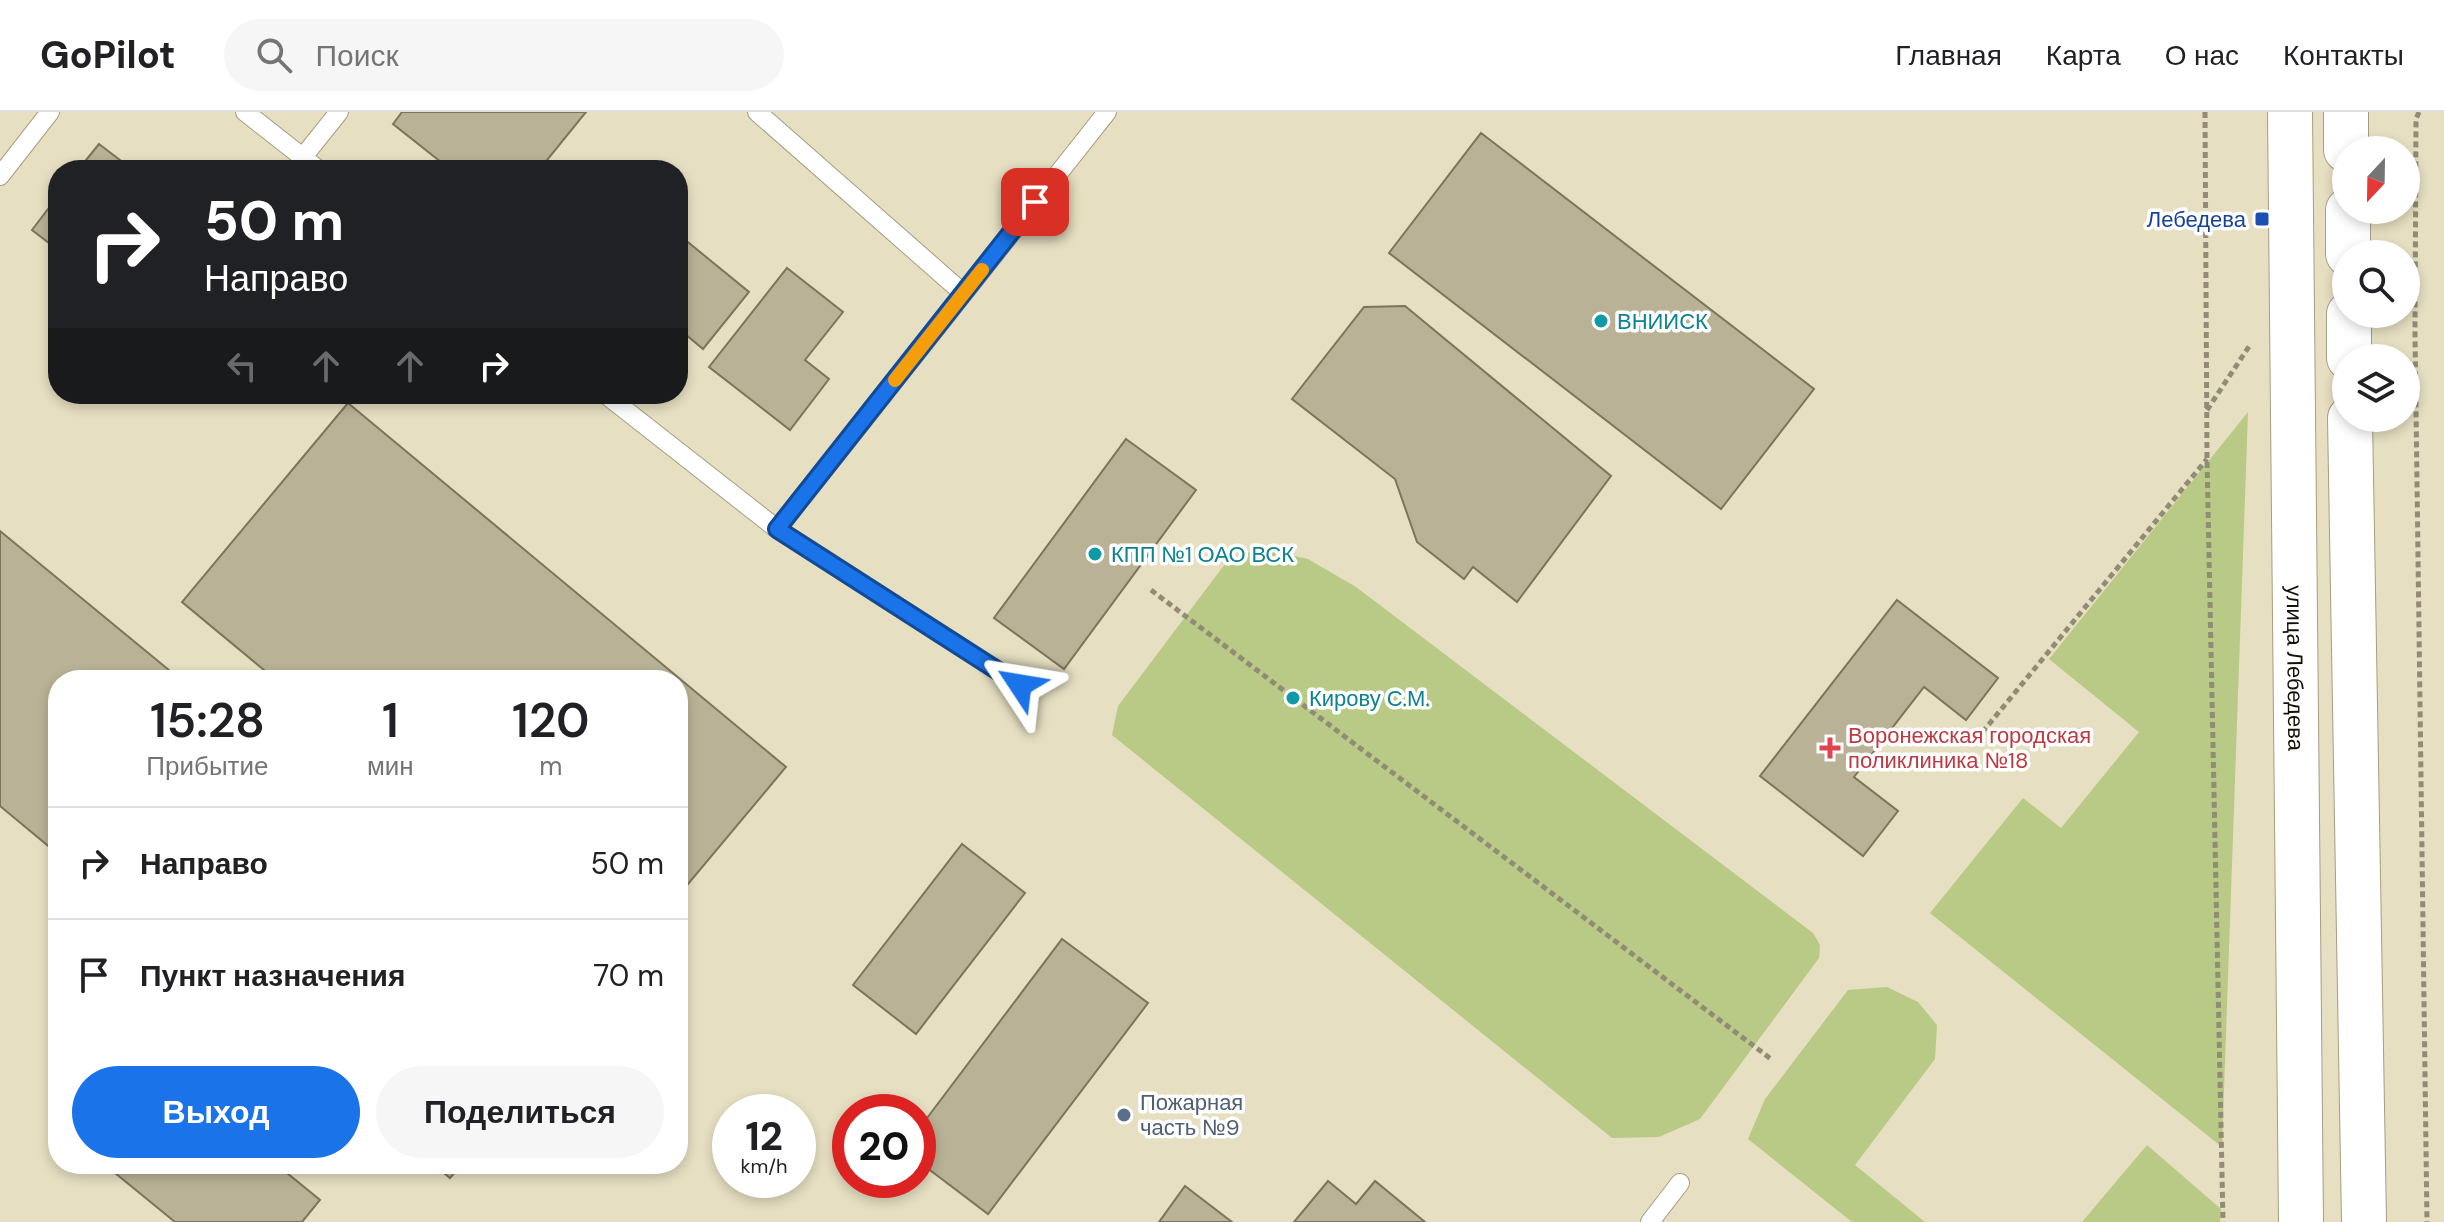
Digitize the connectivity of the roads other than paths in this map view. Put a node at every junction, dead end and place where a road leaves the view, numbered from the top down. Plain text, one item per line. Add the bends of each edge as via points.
1 (50, 112) edge
2 (245, 112) edge
3 (339, 112) edge
4 (757, 112) edge
5 (1107, 112) edge
6 (2290, 112) edge
7 (303, 157) junction
8 (307, 160) edge
9 (0, 176) edge
10 (963, 293) junction
11 (618, 404) edge
12 (2350, 432) edge
13 (777, 529) junction
14 (1020, 685) dead end
15 (1680, 1183) dead end
16 (1650, 1222) edge
17 (2301, 1222) edge
18 (2364, 1222) edge

1 - 9 lane
2 - 7 lane
3 - 7 lane
4 - 10 lane
5 - 10 lane
6 - 17 highway, улица Лебедева
7 - 8 lane
10 - 13 lane
11 - 13 lane
12 - 18 highway
13 - 14 lane
15 - 16 lane

